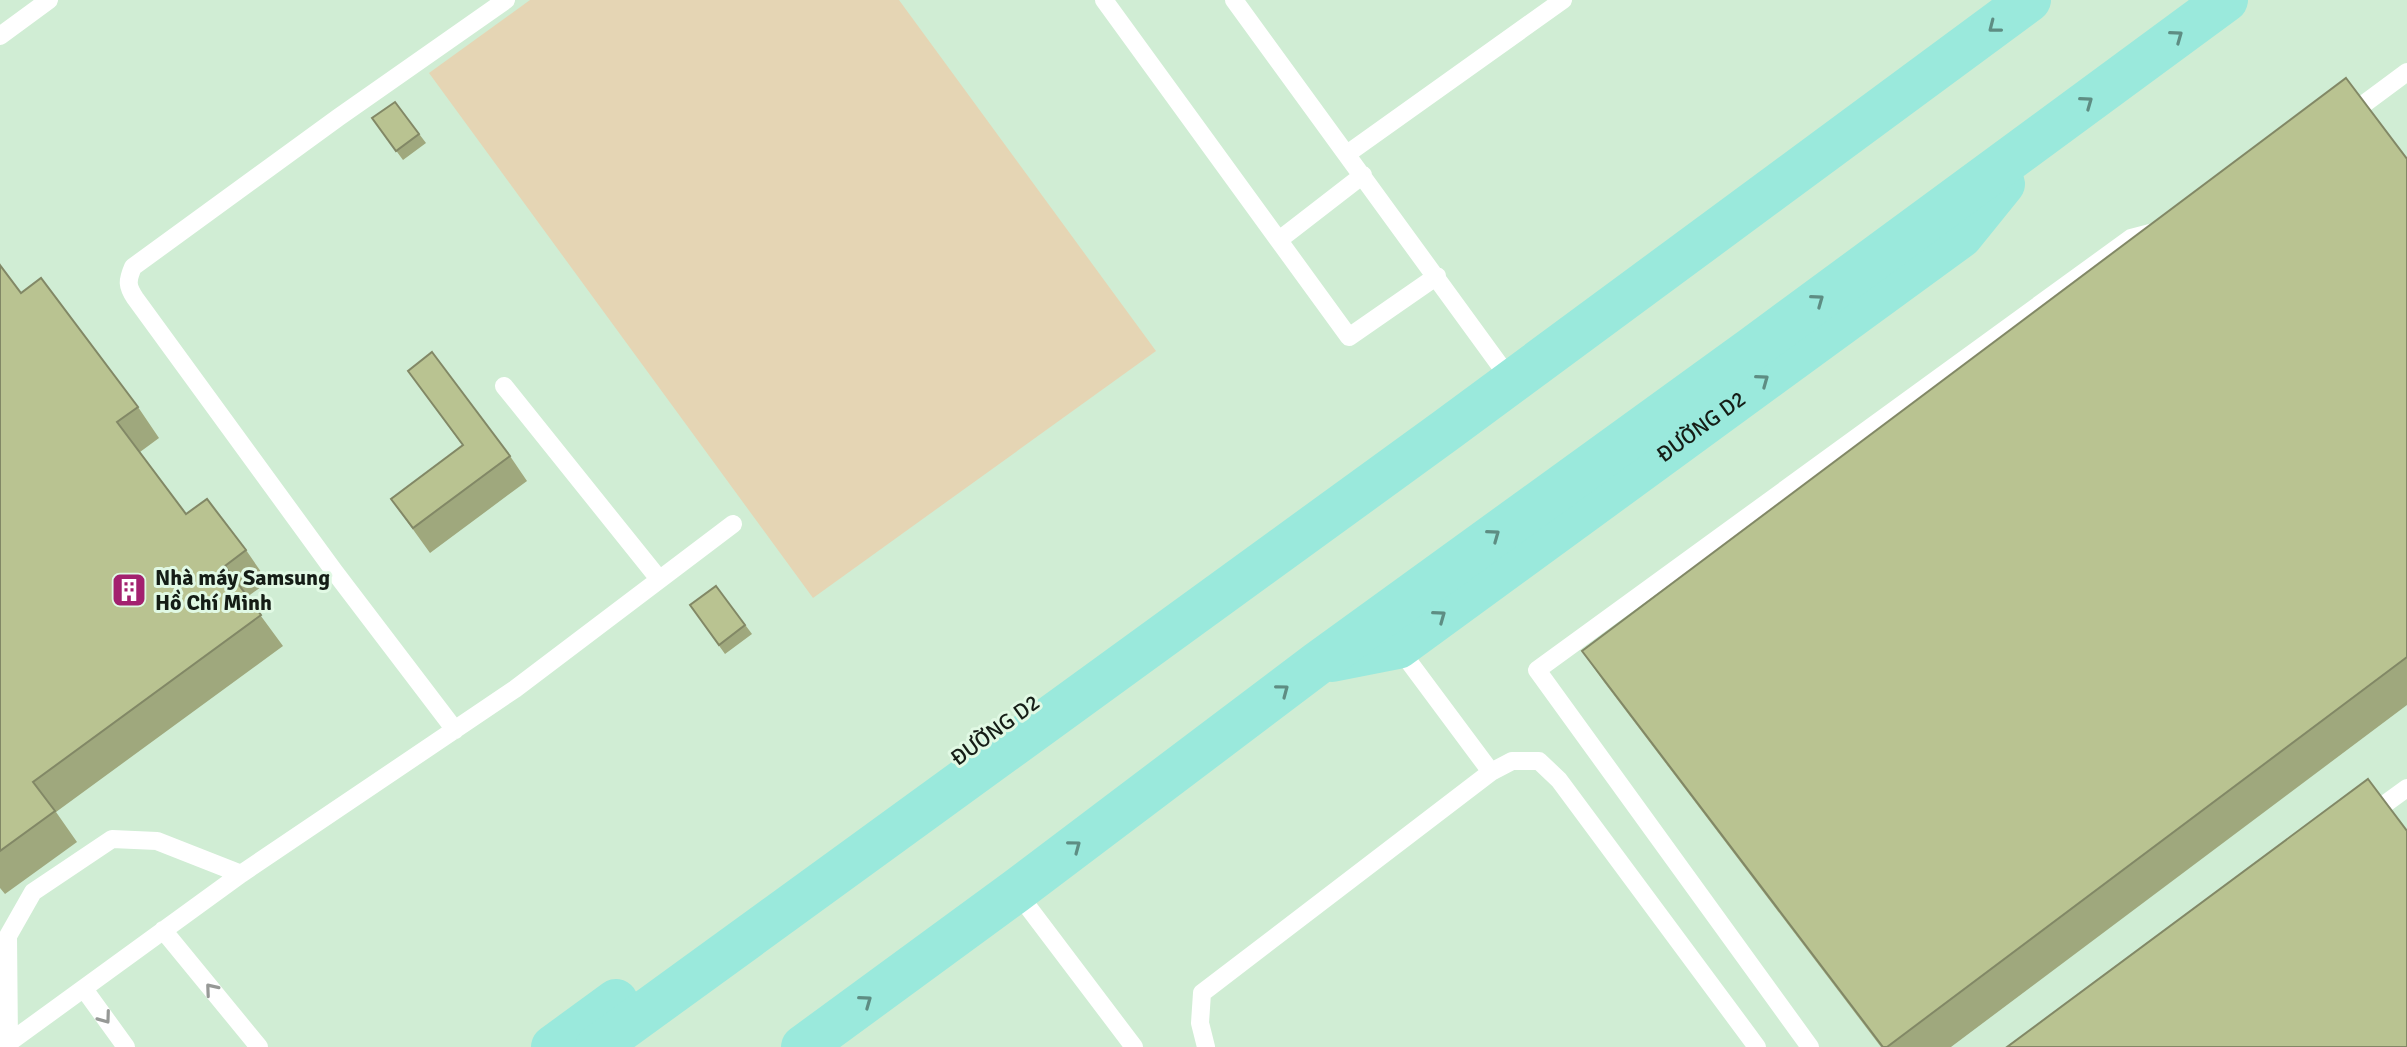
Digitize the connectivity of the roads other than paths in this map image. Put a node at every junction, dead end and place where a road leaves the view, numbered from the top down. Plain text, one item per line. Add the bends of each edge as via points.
1 (49, 0) edge
2 (506, 0) edge
3 (1104, 0) edge
4 (1234, 0) edge
5 (1563, 0) edge
6 (2029, 0) edge
7 (2226, 0) edge
8 (3, 28) edge
9 (2407, 72) edge
10 (2332, 127) edge
11 (2046, 132) junction
12 (1347, 154) junction
13 (1363, 175) junction
14 (2176, 227) edge
15 (1279, 240) junction
16 (1437, 276) junction
17 (1512, 382) junction
18 (504, 386) dead end
19 (1445, 431) junction
20 (733, 524) dead end
21 (659, 579) junction
22 (1398, 647) junction
23 (1318, 663) junction
24 (455, 730) junction
25 (1491, 772) junction
26 (2407, 788) edge
27 (2355, 825) edge
28 (241, 874) junction
29 (1016, 891) junction
30 (163, 930) junction
31 (84, 989) junction
32 (6, 1045) edge
33 (126, 1047) edge
34 (259, 1047) edge
35 (553, 1047) edge
36 (597, 1047) edge
37 (803, 1047) edge
38 (1134, 1047) edge
39 (1206, 1047) edge
40 (1757, 1047) edge
41 (1810, 1047) edge

1 - 8 lane
2 - 24 lane via 133,267 128,278 135,298
3 - 15 lane
4 - 12 lane
5 - 12 lane
6 -> 17 main road, ĐƯỜNG D2
11 -> 7 main road, ĐƯỜNG D2
9 - 10 lane
22 -> 11 main road, ĐƯỜNG D2 via 1961,236
23 -> 11 main road, ĐƯỜNG D2
12 - 13 lane
13 - 15 lane
13 - 16 lane
14 - 41 lane via 2131,238 1537,670
15 - 16 lane via 1349,337
16 - 17 lane
17 - 19 main road, ĐƯỜNG D2
18 - 21 lane
19 - 35 main road, ĐƯỜNG D2 via 1384,448
19 - 36 main road, ĐƯỜNG D2
20 - 21 lane
21 - 24 lane
22 - 23 main road, ĐƯỜNG D2
22 - 25 lane
29 -> 23 main road, ĐƯỜNG D2
24 - 28 lane
25 - 39 lane via 1202,993 1200,1023
25 - 40 lane via 1512,761 1539,761 1559,780
26 - 27 lane
28 - 30 lane
28 - 32 lane via 157,841 112,839 33,892 8,936
37 -> 29 main road, ĐƯỜNG D2
29 - 38 lane
30 - 31 lane
34 -> 30 lane
31 - 32 lane
31 -> 33 lane

